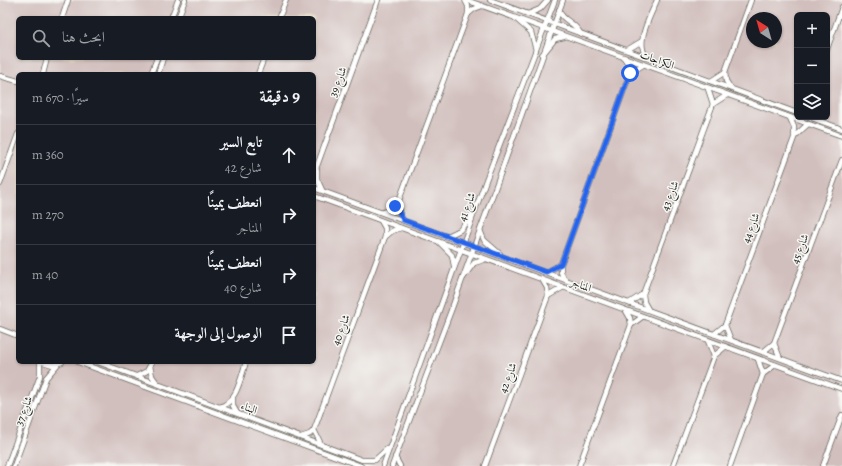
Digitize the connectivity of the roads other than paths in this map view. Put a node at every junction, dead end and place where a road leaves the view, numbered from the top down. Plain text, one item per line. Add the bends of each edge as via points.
1 (68, 0) edge
2 (178, 0) edge
3 (185, 0) edge
4 (286, 0) edge
5 (378, 0) edge
6 (465, 0) edge
7 (490, 0) edge
8 (548, 0) edge
9 (555, 0) edge
10 (563, 0) edge
11 (657, 0) edge
12 (751, 0) edge
13 (482, 6) junction
14 (842, 8) edge
15 (559, 9) junction
16 (468, 14) junction
17 (528, 14) junction
18 (63, 16) edge
19 (172, 16) edge
20 (179, 16) edge
21 (281, 16) edge
22 (514, 17) junction
23 (547, 21) junction
24 (554, 23) junction
25 (545, 29) junction
26 (551, 31) junction
27 (580, 33) junction
28 (566, 36) junction
29 (642, 41) junction
30 (827, 48) edge
31 (627, 50) junction
32 (536, 51) junction
33 (542, 55) junction
34 (647, 57) junction
35 (624, 58) junction
36 (47, 60) edge
37 (156, 60) edge
38 (162, 60) edge
39 (263, 60) edge
40 (644, 65) junction
41 (44, 67) junction
42 (40, 72) edge
43 (43, 72) edge
44 (152, 72) edge
45 (159, 72) edge
46 (259, 72) edge
47 (725, 72) junction
48 (630, 73) junction
49 (0, 76) edge
50 (12, 81) junction
51 (711, 81) junction
52 (16, 82) edge
53 (16, 84) edge
54 (707, 88) junction
55 (731, 88) junction
56 (727, 95) junction
57 (713, 104) junction
58 (794, 111) edge
59 (790, 118) junction
60 (819, 120) edge
61 (808, 124) junction
62 (842, 129) edge
63 (841, 137) edge
64 (794, 138) junction
65 (16, 140) edge
66 (842, 160) edge
67 (316, 169) edge
68 (316, 176) edge
69 (0, 184) edge
70 (316, 188) edge
71 (322, 190) junction
72 (316, 198) edge
73 (398, 203) junction
74 (475, 211) junction
75 (383, 212) junction
76 (381, 220) junction
77 (403, 220) junction
78 (401, 228) junction
79 (480, 228) junction
80 (448, 236) junction
81 (385, 237) junction
82 (439, 242) junction
83 (464, 242) junction
84 (473, 245) junction
85 (461, 251) junction
86 (470, 254) junction
87 (501, 255) junction
88 (486, 260) junction
89 (561, 264) junction
90 (454, 269) junction
91 (546, 272) junction
92 (462, 279) junction
93 (564, 279) junction
94 (542, 281) junction
95 (562, 288) junction
96 (642, 294) junction
97 (548, 296) junction
98 (629, 302) junction
99 (648, 310) junction
100 (626, 311) junction
101 (642, 317) junction
102 (631, 325) junction
103 (725, 326) junction
104 (0, 329) edge
105 (714, 334) junction
106 (16, 335) edge
107 (731, 340) junction
108 (708, 341) junction
109 (774, 343) junction
110 (725, 347) junction
111 (763, 352) junction
112 (714, 356) junction
113 (780, 358) junction
114 (758, 359) junction
115 (40, 364) edge
116 (48, 364) edge
117 (83, 364) edge
118 (104, 364) edge
119 (151, 364) edge
120 (245, 364) edge
121 (56, 365) joint
122 (775, 365) junction
123 (763, 374) junction
124 (137, 376) junction
125 (842, 382) edge
126 (158, 384) junction
127 (842, 389) edge
128 (233, 398) junction
129 (219, 407) junction
130 (237, 413) junction
131 (842, 415) edge
132 (314, 430) junction
133 (301, 437) junction
134 (321, 444) junction
135 (390, 446) junction
136 (395, 457) junction
137 (7, 466) edge
138 (14, 466) edge
139 (361, 466) edge
140 (383, 466) edge
141 (392, 466) edge
142 (400, 466) edge
143 (485, 466) edge
144 (579, 466) edge
145 (673, 466) edge
146 (730, 466) edge
147 (823, 466) edge

1 - 18 street
2 - 19 street
3 - 20 street
4 - 21 street
5 - 67 street, شارع 39
6 - 13 street, الكراجات
6 - 16 street
7 - 17 street, الكراجات
8 - 17 street via 540,9
9 - 23 street, شارع 41
10 - 15 street, شارع 41
11 - 29 street
12 - 47 street
13 - 16 street
13 - 22 street, الكراجات
14 - 30 street
15 - 24 street, شارع 41
15 - 27 street via 562,17 575,25
16 - 73 street
17 - 23 street, الكراجات
22 - 25 street, الكراجات
22 - 32 street via 532,32
23 - 24 street, الكراجات
23 - 25 street, شارع 41
24 - 26 street, شارع 41
24 - 27 street, الكراجات
25 - 26 street, الكراجات
25 - 32 street, شارع 41
26 - 28 street, الكراجات
26 - 33 street, شارع 41
27 - 31 street, الكراجات
28 - 33 street via 555,39
28 - 35 street, الكراجات
29 - 31 street
29 - 34 street via 642,50
31 - 34 street, الكراجات
32 - 74 street, شارع 41
33 - 79 street, شارع 41
34 - 51 street, الكراجات
35 - 40 street, الكراجات
35 - 48 street
36 - 41 street
37 - 44 street
38 - 45 street
39 - 46 street
40 - 48 street
40 - 54 street, الكراجات
41 - 42 street
41 - 43 street
47 - 51 street
47 - 55 street via 726,81
48 - 89 street
49 - 50 street
50 - 52 street
50 - 53 street
51 - 55 street, الكراجات
54 - 56 street, الكراجات
54 - 57 street via 712,95
55 - 58 street, الكراجات
56 - 57 street
56 - 59 street, الكراجات
57 - 96 street, شارع 43
59 - 61 street, الكراجات
59 - 64 street via 794,127
60 - 62 street
61 - 63 street, الكراجات
61 - 64 street, شارع 44
64 - 103 street, شارع 44
65 - 69 street
66 - 109 street, شارع 45
68 - 71 street, شارع 39
70 - 71 street, المناجر
71 - 75 street, المناجر
72 - 76 street, المناجر
73 - 75 street
73 - 77 street
74 - 80 street via 460,230
74 - 83 street, شارع 41
75 - 77 street, المناجر
76 - 78 street, المناجر
76 - 81 street via 385,228
77 - 80 street, المناجر
78 - 81 street
78 - 82 street, المناجر
79 - 84 street, شارع 41
79 - 87 street, المناجر via 484,240
80 - 83 street, المناجر
81 - 132 street, شارع 40
82 - 85 street, المناجر
82 - 90 street via 452,255
83 - 84 street, المناجر
83 - 85 street, شارع 41
84 - 86 street, شارع 41
84 - 87 street, المناجر
85 - 86 street, المناجر
85 - 90 street, شارع 41
86 - 88 street, المناجر
86 - 92 street, شارع 41
87 - 91 street, المناجر
88 - 92 street via 474,263
88 - 94 street, المناجر
89 - 91 street
89 - 93 street
90 - 135 street, شارع 41
91 - 93 street, المناجر
92 - 136 street, شارع 41
93 - 98 street, المناجر
94 - 95 street, المناجر
94 - 97 street via 547,288
95 - 97 street
95 - 100 street, المناجر
96 - 98 street
96 - 99 street
97 - 143 street, شارع 42
98 - 99 street, المناجر
99 - 105 street, المناجر
100 - 101 street, المناجر
100 - 102 street
101 - 102 street
101 - 108 street, المناجر
102 - 144 street
103 - 105 street
103 - 107 street
104 - 106 street
105 - 107 street, المناجر
107 - 111 street, المناجر
108 - 110 street, المناجر
108 - 112 street
109 - 111 street
109 - 113 street
110 - 112 street
110 - 114 street, المناجر
111 - 113 street, المناجر
112 - 145 street
113 - 125 street, المناجر
114 - 122 street, المناجر
114 - 123 street
115 - 137 street, شارع 37 via 40,376
116 - 121 street
117 - 139 street, البناء
118 - 124 street, البناء
119 - 124 street via 144,373
119 - 126 street via 152,376
120 - 128 street
121 - 138 street, شارع 37 via 44,384
122 - 123 street
122 - 127 street, المناجر
123 - 146 street
124 - 126 street, البناء
126 - 129 street, البناء
128 - 129 street
128 - 130 street via 233,406
129 - 130 street, البناء
130 - 133 street, البناء
131 - 147 street
132 - 133 street
132 - 134 street
133 - 134 street, البناء
134 - 135 street, البناء via 368,461 381,457
135 - 140 street, شارع 41
136 - 141 street, شارع 41
136 - 142 street

